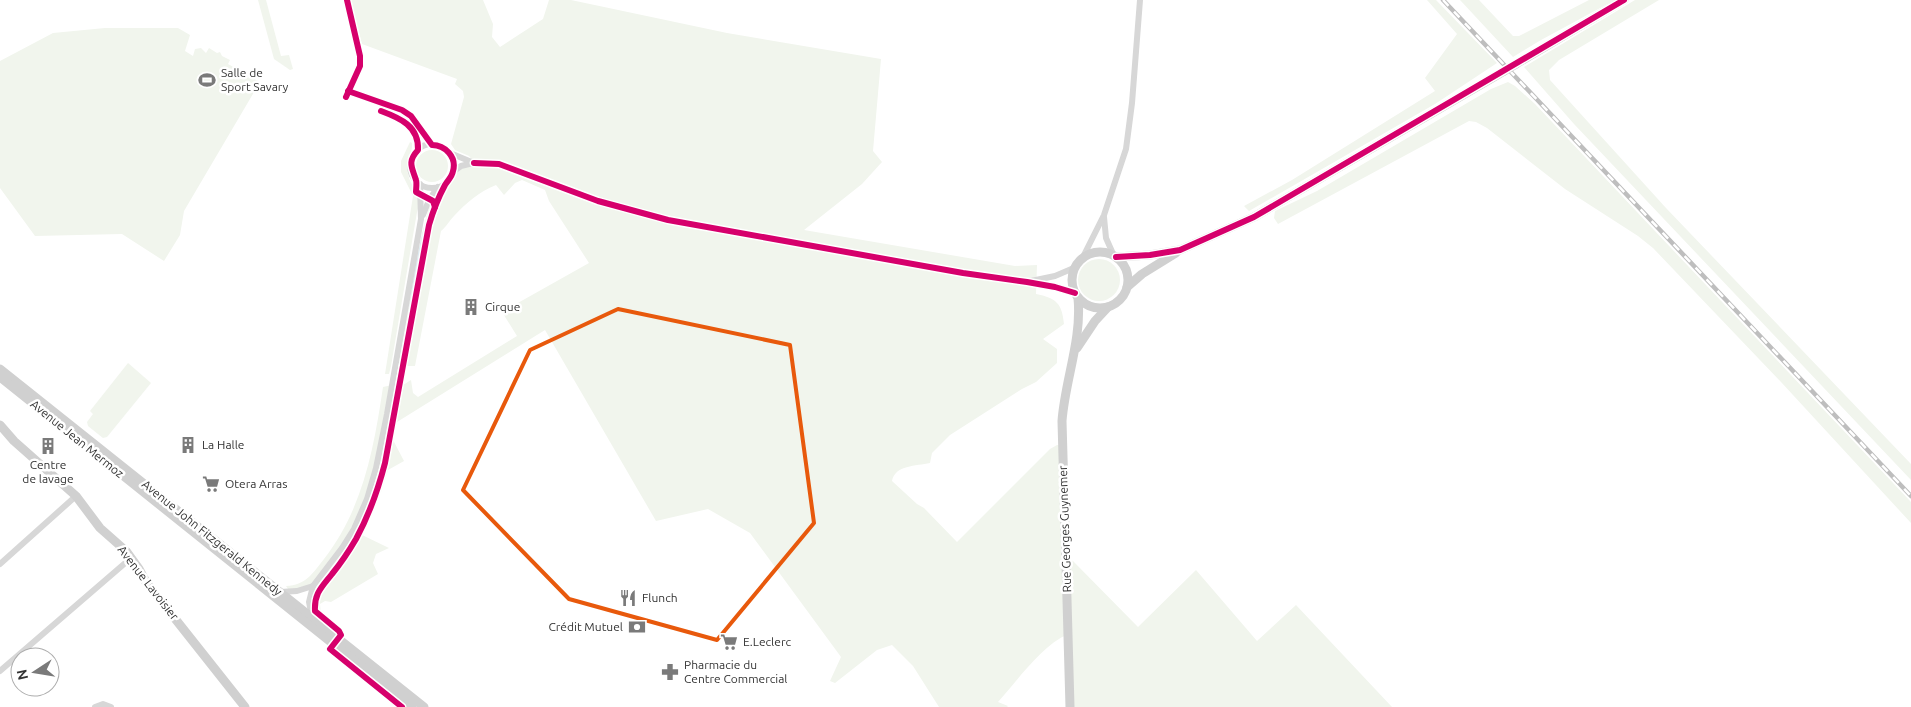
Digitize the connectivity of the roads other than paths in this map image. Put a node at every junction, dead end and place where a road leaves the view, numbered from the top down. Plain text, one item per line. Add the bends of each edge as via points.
1 (1140, 0) edge
2 (1624, 0) edge
3 (450, 153) junction
4 (474, 163) junction
5 (454, 171) junction
6 (420, 184) junction
7 (438, 187) junction
8 (1104, 215) junction
9 (421, 219) junction
10 (1180, 250) junction
11 (1115, 257) junction
12 (1079, 263) junction
13 (1027, 282) junction
14 (1127, 287) junction
15 (1077, 296) junction
16 (1108, 307) junction
17 (1074, 352) junction
18 (0, 369) edge
19 (0, 377) edge
20 (0, 425) edge
21 (76, 496) junction
22 (131, 558) junction
23 (0, 564) edge
24 (313, 586) junction
25 (280, 592) junction
26 (312, 618) junction
27 (0, 671) edge
28 (95, 707) edge
29 (111, 707) edge
30 (245, 707) edge
31 (412, 707) edge
32 (424, 707) edge
33 (1070, 707) edge

1 - 8 street via 1126,149
2 - 10 main road, bridge via 1254,217
3 - 4 street
3 - 5 street
3 - 6 street via 436,145 418,150 412,158 411,167
4 - 5 street
4 - 13 street via 500,164 598,201 668,220
5 - 7 street via 449,180
6 - 7 street
6 - 9 street
7 - 9 street
8 - 11 street via 1106,238
8 - 12 street
9 - 24 street via 386,420 370,490 350,537
10 - 11 main road
10 - 14 main road
11 - 12 main road via 1094,253
11 - 14 main road via 1126,270
12 - 13 street via 1056,276
12 - 15 main road via 1072,280
13 - 15 street
14 - 16 main road via 1120,300
15 - 16 main road via 1092,307
15 - 17 main road, Rue Georges Guynemer via 1078,330
16 - 17 main road, Rue Georges Guynemer
17 - 33 main road, Rue Georges Guynemer via 1062,421
18 - 25 main road, Avenue John Fitzgerald Kennedy
19 - 31 main road, Avenue Jean Mermoz
20 - 21 main road, Avenue Lavoisier
21 - 22 main road, Avenue Lavoisier via 100,528
21 - 23 street
22 - 27 street
22 - 30 main road, Avenue Lavoisier via 146,582
24 - 25 street
24 - 26 street via 309,602
25 - 26 main road, Avenue John Fitzgerald Kennedy
26 - 32 main road, Avenue John Fitzgerald Kennedy
28 - 29 street via 103,704

